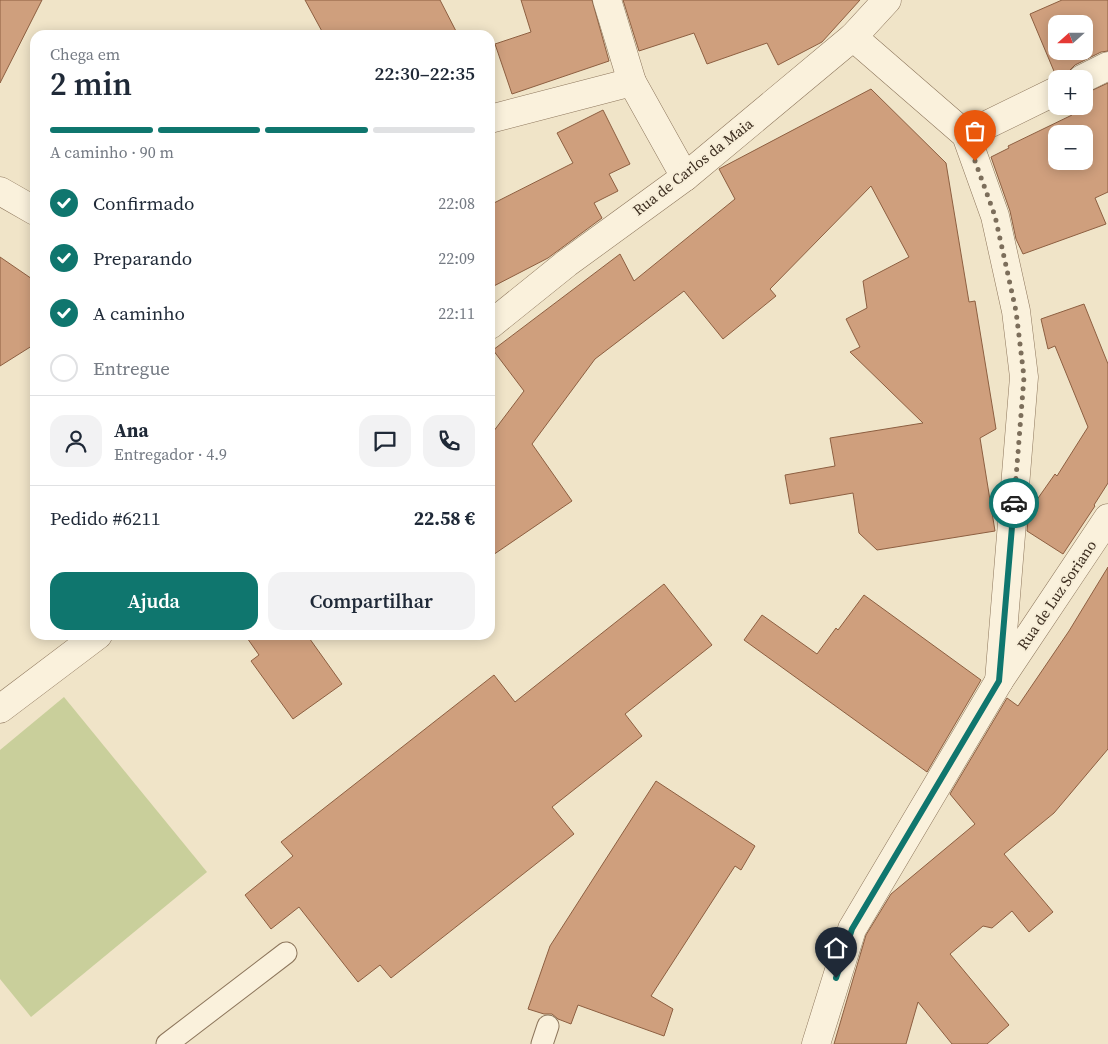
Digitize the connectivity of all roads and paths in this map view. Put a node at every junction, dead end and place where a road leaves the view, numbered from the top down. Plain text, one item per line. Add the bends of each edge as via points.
1 (607, 0) edge
2 (887, 0) edge
3 (853, 37) junction
4 (1108, 66) edge
5 (1093, 74) edge
6 (632, 82) junction
7 (1048, 95) edge
8 (495, 118) edge
9 (966, 135) junction
10 (685, 177) junction
11 (0, 191) edge
12 (30, 208) edge
13 (495, 321) edge
14 (1108, 518) edge
15 (91, 640) edge
16 (999, 681) junction
17 (0, 710) edge
18 (286, 953) dead end
19 (167, 1044) edge
20 (816, 1044) edge

1 - 6 street
2 - 3 street, Rua de Carlos da Maia
3 - 9 street
3 - 10 street, Rua de Carlos da Maia
4 - 5 street
6 - 8 street
6 - 10 street
7 - 9 street
9 - 16 street via 995,216 1016,311 1024,377
10 - 13 street, Rua de Carlos da Maia via 567,263
11 - 12 street
14 - 16 street, Rua de Luz Soriano
15 - 17 street
16 - 20 street, Rua de Luz Soriano via 852,929
18 - 19 lane

